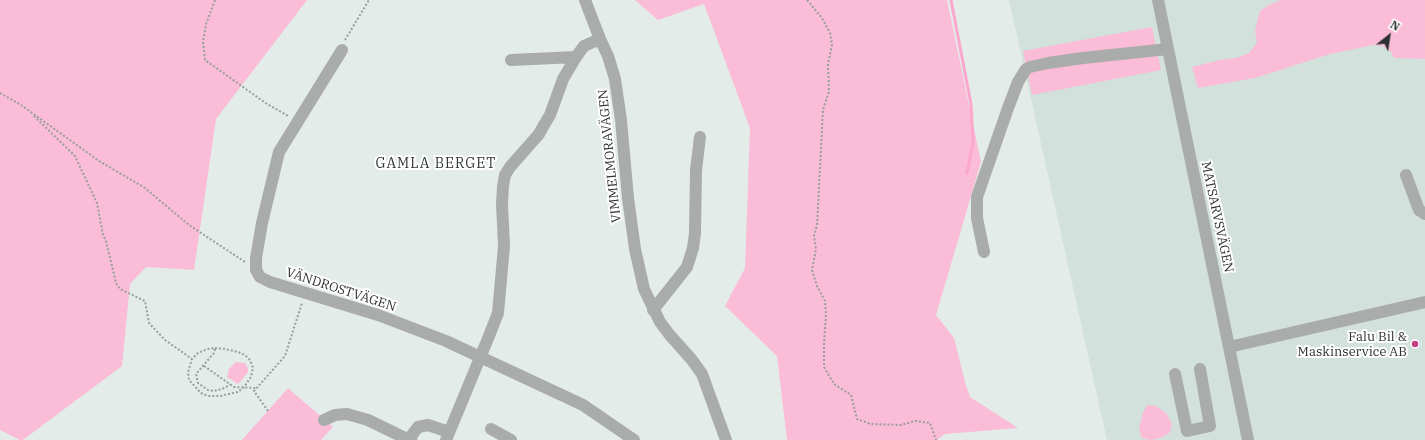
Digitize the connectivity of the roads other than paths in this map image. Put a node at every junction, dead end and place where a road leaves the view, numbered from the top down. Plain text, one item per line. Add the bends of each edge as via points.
1 (586, 0) edge
2 (1158, 0) edge
3 (600, 39) junction
4 (1168, 48) junction
5 (342, 50) road end
6 (576, 57) junction
7 (511, 60) dead end
8 (700, 137) dead end
9 (1406, 175) dead end
10 (1425, 214) edge
11 (984, 252) dead end
12 (1425, 302) edge
13 (653, 310) junction
14 (1229, 346) junction
15 (480, 357) junction
16 (1200, 369) dead end
17 (1175, 374) dead end
18 (324, 420) dead end
19 (491, 429) dead end
20 (447, 436) edge
21 (410, 440) edge
22 (511, 440) edge
23 (634, 440) edge
24 (726, 440) edge
25 (1248, 440) edge

1 - 3 street, VIMMELMORAVÄGEN
2 - 4 street, MATSARVSVÄGEN
3 - 6 street via 584,46
3 - 13 street, VIMMELMORAVÄGEN via 615,78 635,249 644,289
4 - 11 street via 1048,63 1026,69 1008,108 977,197 977,218
4 - 14 street, MATSARVSVÄGEN
5 - 15 street, VÄNDROSTVÄGEN via 279,152 262,223 256,270 260,277 266,280 378,315
6 - 7 street
6 - 15 street via 563,79 544,126 505,175 502,204 504,246 498,313
8 - 13 street via 693,248 687,267
9 - 10 street via 1419,210
12 - 14 street
13 - 24 street, VIMMELMORAVÄGEN via 702,374
14 - 25 street, MATSARVSVÄGEN
15 - 20 street
15 - 23 street, VÄNDROSTVÄGEN via 583,405
16 - 17 street via 1210,426 1187,431
18 - 21 street via 335,415 347,414 368,420
19 - 22 street
20 - 21 street via 428,425 418,427

